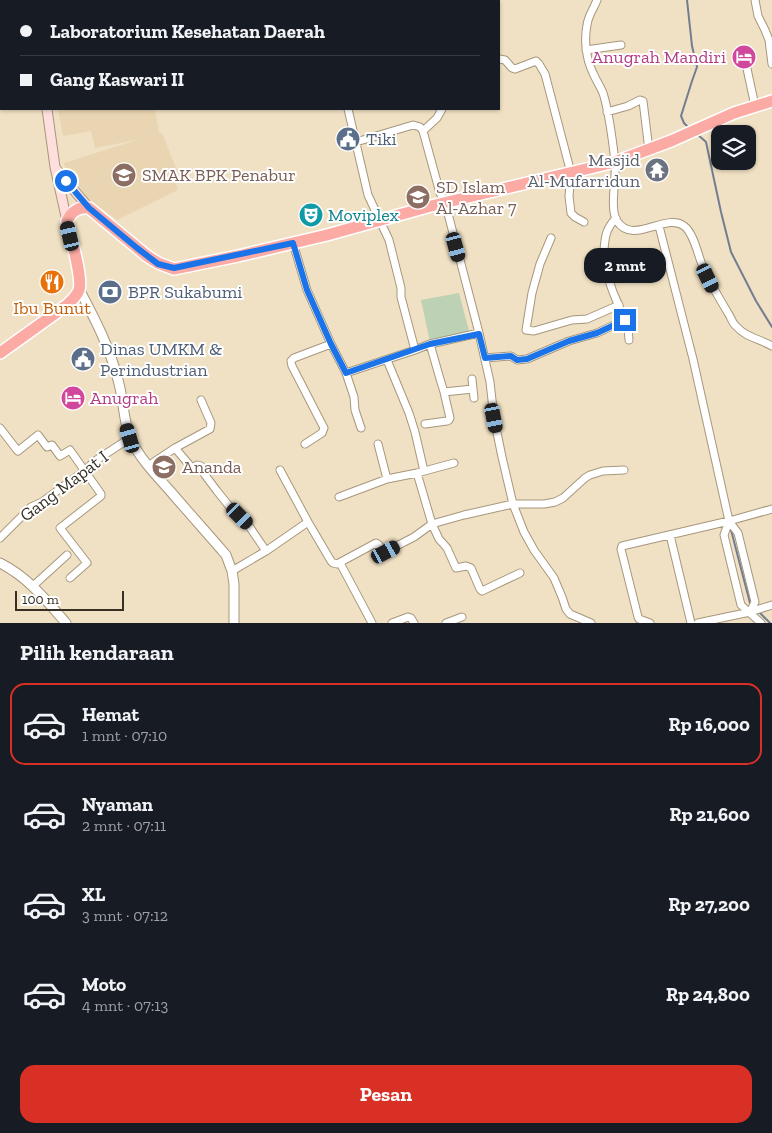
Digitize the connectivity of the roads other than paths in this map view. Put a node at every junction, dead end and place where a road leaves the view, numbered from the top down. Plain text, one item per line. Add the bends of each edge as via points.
1 (597, 0) edge
2 (754, 0) edge
3 (769, 33) edge
4 (621, 45) dead end
5 (586, 50) junction
6 (500, 59) edge
7 (746, 64) dead end
8 (772, 64) edge
9 (772, 101) edge
10 (755, 106) junction
11 (48, 110) edge
12 (348, 110) edge
13 (441, 110) edge
14 (607, 112) junction
15 (423, 131) junction
16 (356, 142) junction
17 (650, 150) junction
18 (615, 162) junction
19 (55, 167) junction
20 (571, 173) junction
21 (445, 202) junction
22 (89, 208) junction
23 (616, 218) junction
24 (67, 220) junction
25 (381, 220) junction
26 (584, 222) dead end
27 (659, 226) junction
28 (551, 238) dead end
29 (293, 243) junction
30 (79, 289) junction
31 (619, 305) junction
32 (625, 320) junction
33 (479, 334) junction
34 (629, 340) dead end
35 (331, 344) junction
36 (430, 344) junction
37 (772, 346) edge
38 (415, 350) junction
39 (0, 353) edge
40 (485, 358) junction
41 (387, 360) junction
42 (346, 373) junction
43 (472, 379) dead end
44 (473, 389) junction
45 (444, 392) junction
46 (474, 398) dead end
47 (201, 400) dead end
48 (425, 424) dead end
49 (0, 428) edge
50 (361, 428) dead end
51 (130, 438) junction
52 (305, 444) dead end
53 (378, 444) dead end
54 (175, 448) junction
55 (454, 463) dead end
56 (148, 466) junction
57 (280, 470) dead end
58 (624, 470) dead end
59 (84, 471) junction
60 (421, 472) junction
61 (387, 479) junction
62 (339, 497) dead end
63 (513, 504) junction
64 (772, 509) edge
65 (308, 522) junction
66 (729, 522) junction
67 (432, 524) junction
68 (670, 534) junction
69 (0, 538) edge
70 (266, 551) junction
71 (67, 555) dead end
72 (0, 563) edge
73 (340, 563) junction
74 (232, 570) junction
75 (520, 573) dead end
76 (70, 578) dead end
77 (33, 586) junction
78 (772, 605) edge
79 (750, 612) junction
80 (462, 617) dead end
81 (66, 623) edge
82 (234, 623) edge
83 (372, 623) edge
84 (392, 623) edge
85 (414, 623) edge
86 (446, 623) edge
87 (591, 623) edge
88 (650, 623) edge
89 (691, 623) edge
90 (698, 623) edge
91 (761, 623) edge

1 - 5 street via 587,25
2 - 3 street via 758,16
3 - 8 street
4 - 5 street
5 - 14 street via 603,92
6 - 20 street via 515,69 536,61 543,69
7 - 10 street
9 - 10 highway
10 - 17 highway
11 - 19 main road
12 - 16 street
13 - 15 street
14 - 17 street via 643,101
14 - 18 street
15 - 16 street via 413,125
15 - 21 street
16 - 25 street via 368,195
17 - 18 highway
18 - 20 highway
18 - 23 street
19 - 22 main road
19 - 24 main road
20 - 21 highway
20 - 26 street via 571,213
21 - 25 highway
21 - 33 street
22 - 24 highway via 76,209
22 - 29 highway via 158,264 174,268
23 - 27 street via 626,229 640,231
23 - 31 street via 605,235 604,258
24 - 30 highway
25 - 29 highway
25 - 38 street via 389,240
27 - 37 street via 674,222 686,227 714,290 734,325 746,335
27 - 66 street
28 - 31 street via 532,293 527,331 587,319
29 - 35 street via 307,290
30 - 39 highway via 66,306
30 - 51 street via 109,349
31 - 32 street
32 - 34 street
32 - 40 street via 527,359 517,360 511,356
33 - 36 street
33 - 40 street
35 - 42 street
35 - 52 street via 290,361 324,428 322,433
36 - 38 street
36 - 45 street
38 - 41 street
40 - 63 street via 495,426
41 - 42 street
41 - 60 street via 415,432
42 - 50 street
43 - 44 street
44 - 45 street
44 - 46 street
45 - 48 street via 449,420
47 - 54 street via 211,423 210,429
49 - 59 street via 18,451 38,436 47,447 52,445 60,456 70,450
51 - 56 street
51 - 59 street, Gang Mapat I
53 - 61 street
54 - 56 street
54 - 70 street via 192,468 201,466
55 - 60 street
56 - 74 street via 226,555
57 - 65 street
58 - 63 street via 590,475 556,502
59 - 69 street, Gang Mapat I via 31,507
59 - 76 street via 101,496 60,528 87,563
60 - 61 street
60 - 67 street
61 - 62 street
63 - 67 street
63 - 87 street via 524,532 554,578 566,609
64 - 66 street
65 - 70 street
65 - 73 street via 330,561
66 - 68 street
66 - 79 street via 738,532 755,602
66 - 79 street via 724,535 741,605
67 - 73 street via 414,538 386,552 376,543
67 - 75 street via 455,568 471,568 481,590
68 - 88 street via 622,546 621,549 638,617
68 - 89 street
70 - 74 street
71 - 77 street
72 - 77 street
73 - 83 street
74 - 82 street
77 - 81 street
78 - 79 street
79 - 90 street
79 - 91 street
80 - 86 street
84 - 85 street via 408,617

